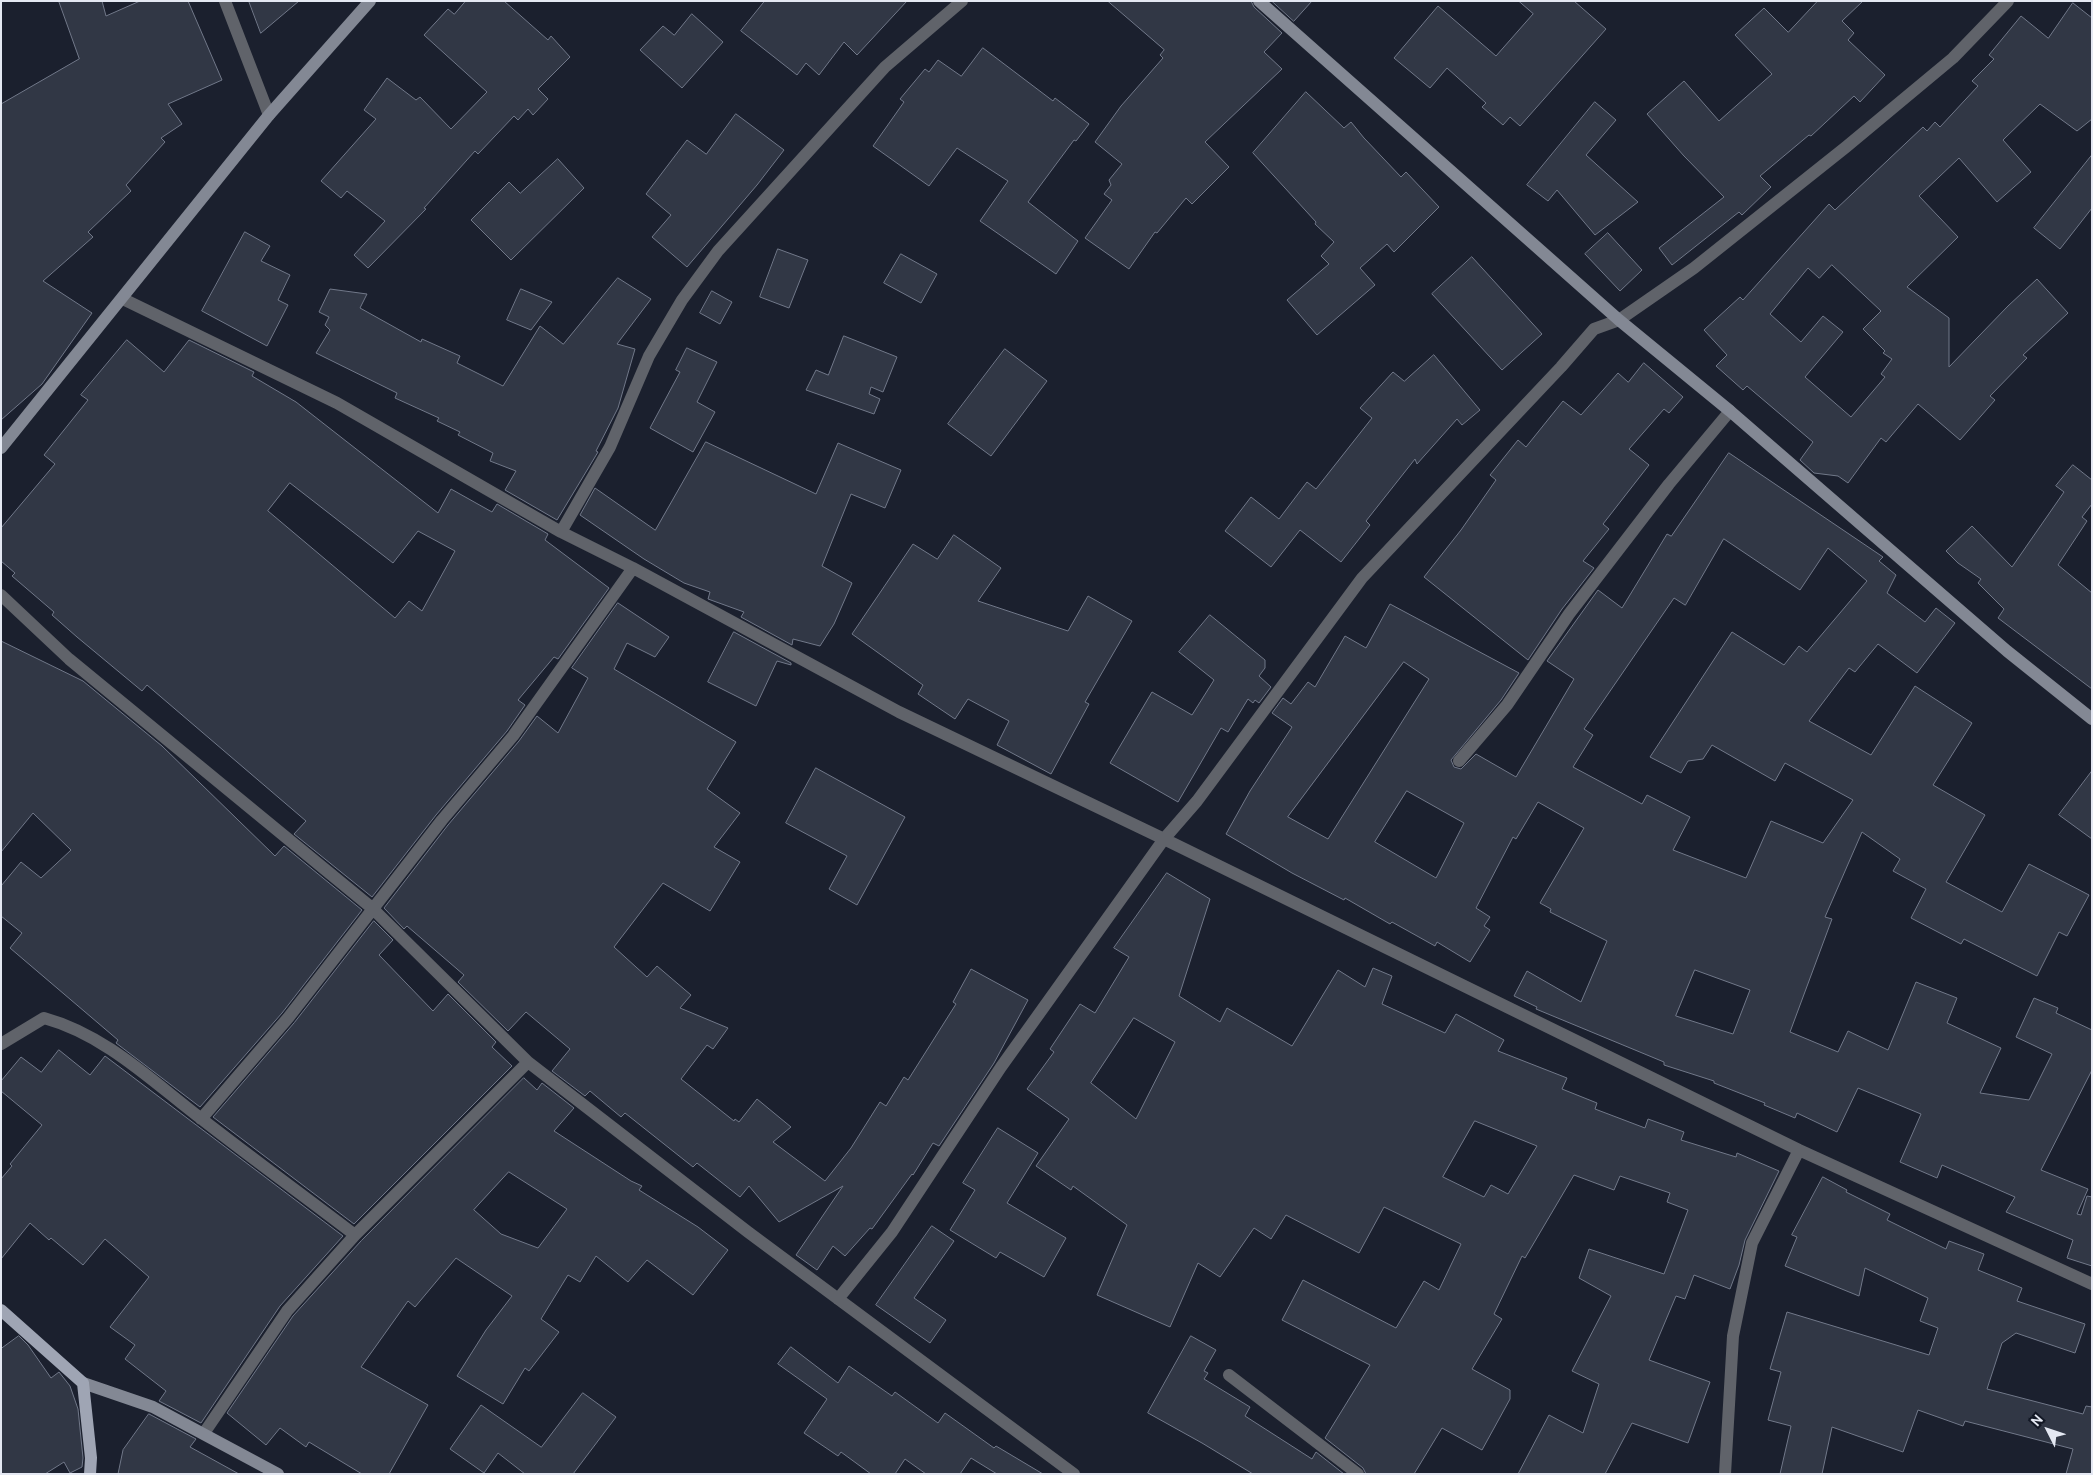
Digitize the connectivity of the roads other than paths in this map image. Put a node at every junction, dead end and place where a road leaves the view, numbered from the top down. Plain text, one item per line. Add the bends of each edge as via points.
1 (225, 1) edge
2 (370, 1) edge
3 (962, 1) edge
4 (1258, 1) edge
5 (2008, 1) edge
6 (270, 114) junction
7 (123, 299) junction
8 (1619, 320) junction
9 (1730, 411) junction
10 (1, 448) edge
11 (561, 532) junction
12 (633, 568) junction
13 (1, 595) edge
14 (2092, 719) edge
15 (1459, 761) dead end
16 (1164, 839) junction
17 (372, 908) junction
18 (1, 1044) edge
19 (528, 1062) junction
20 (201, 1119) junction
21 (1799, 1150) junction
22 (355, 1234) junction
23 (2092, 1284) edge
24 (838, 1299) junction
25 (1, 1310) edge
26 (1229, 1375) dead end
27 (83, 1383) junction
28 (204, 1433) junction
29 (90, 1474) edge
30 (278, 1474) edge
31 (1074, 1474) edge
32 (1358, 1474) edge
33 (1725, 1474) edge

1 - 6 street
2 - 6 street
3 - 11 street via 885,67 718,251 682,300 649,356 610,447
4 - 8 street
5 - 8 street via 1953,58 1846,147 1694,268
6 - 7 street
7 - 10 street
7 - 11 street via 337,404
8 - 9 street
8 - 16 street via 1594,329 1362,578 1197,801
9 - 14 street via 2007,651
9 - 15 street via 1569,614 1507,705
11 - 12 street
12 - 16 street via 899,712
12 - 17 street via 513,736
13 - 17 street via 69,659
16 - 21 street
16 - 24 street via 1001,1067 892,1232
17 - 19 street
17 - 20 street via 288,1018
18 - 20 street via 44,1018 66,1024 130,1061
19 - 22 street
19 - 24 street
20 - 22 street
21 - 23 street
21 - 33 street via 1752,1243 1733,1336
22 - 28 street via 287,1311
24 - 31 street
25 - 27 main road
26 - 32 street
27 - 28 street via 153,1407
27 - 29 main road via 92,1458
28 - 30 street

